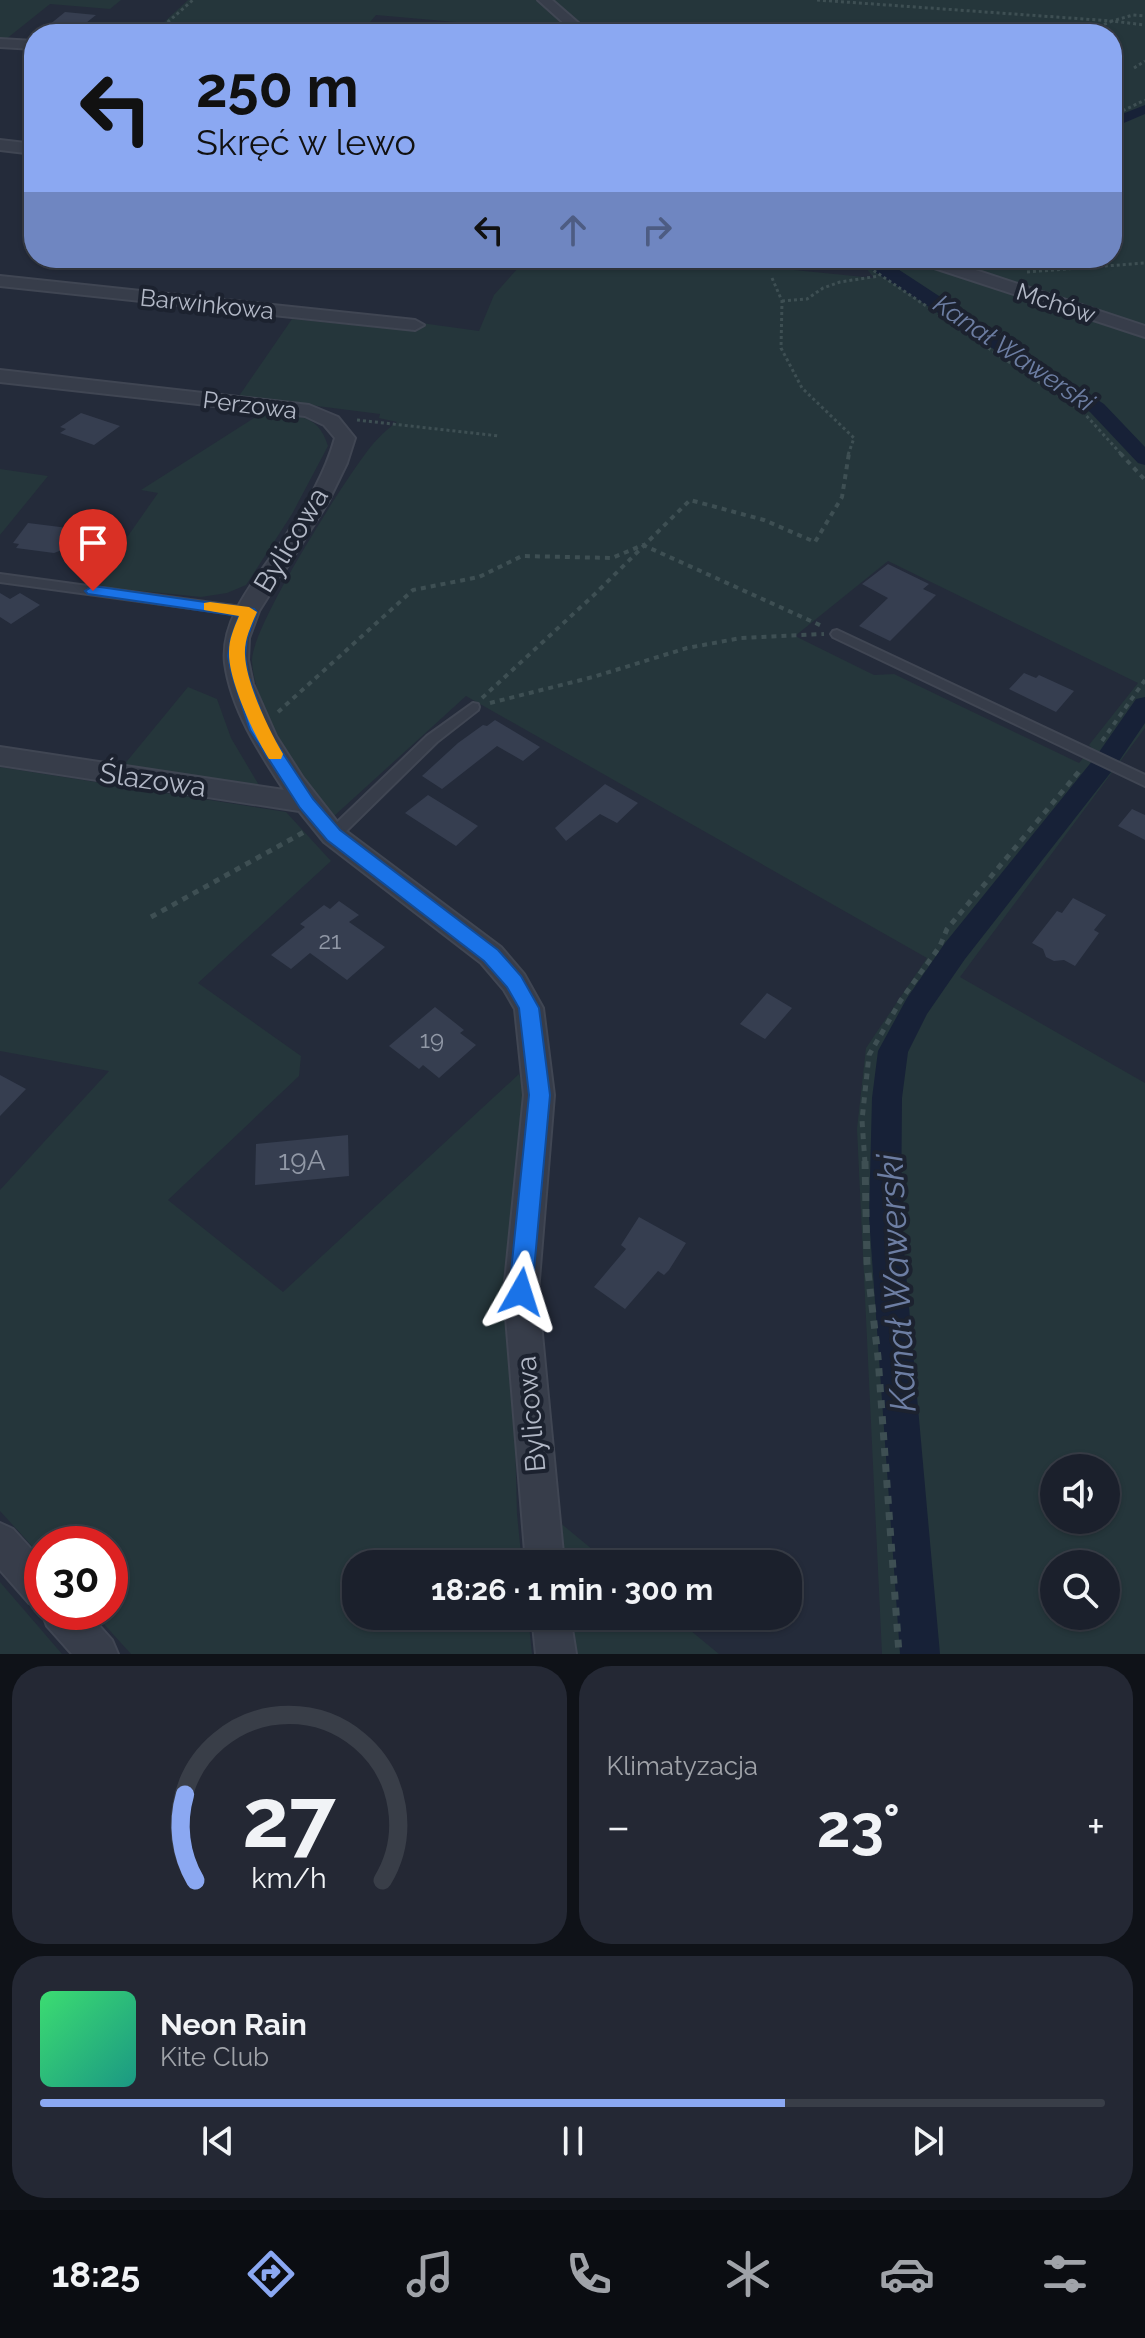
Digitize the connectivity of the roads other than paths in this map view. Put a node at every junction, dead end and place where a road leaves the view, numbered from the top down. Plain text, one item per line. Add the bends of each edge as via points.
1 (544, 0) edge
2 (572, 24) edge
3 (0, 43) edge
4 (24, 44) edge
5 (0, 145) edge
6 (24, 148) edge
7 (953, 268) edge
8 (0, 281) edge
9 (415, 325) dead end
10 (1145, 332) edge
11 (0, 376) edge
12 (320, 416) joint
13 (0, 578) edge
14 (249, 612) junction
15 (837, 634) road end
16 (473, 707) road end
17 (0, 756) edge
18 (1145, 781) edge
19 (321, 820) junction
20 (0, 1542) edge
21 (544, 1550) edge
22 (24, 1569) edge
23 (77, 1630) edge
24 (553, 1630) edge
25 (98, 1654) edge
26 (556, 1654) edge

1 - 2 street
3 - 4 street
5 - 6 street
7 - 10 street, Mchów
8 - 9 street, Barwinkowa
11 - 12 street, Perzowa via 280,406
12 - 14 street, Bylicowa via 340,429 345,438 342,448 307,519
13 - 14 lane
14 - 19 street, Bylicowa via 236,656 259,730
15 - 18 lane
16 - 19 lane
17 - 19 street, Ślazowa
19 - 21 street, Bylicowa via 491,955 529,1008 539,1095 521,1292
20 - 22 street
23 - 25 street
24 - 26 street

